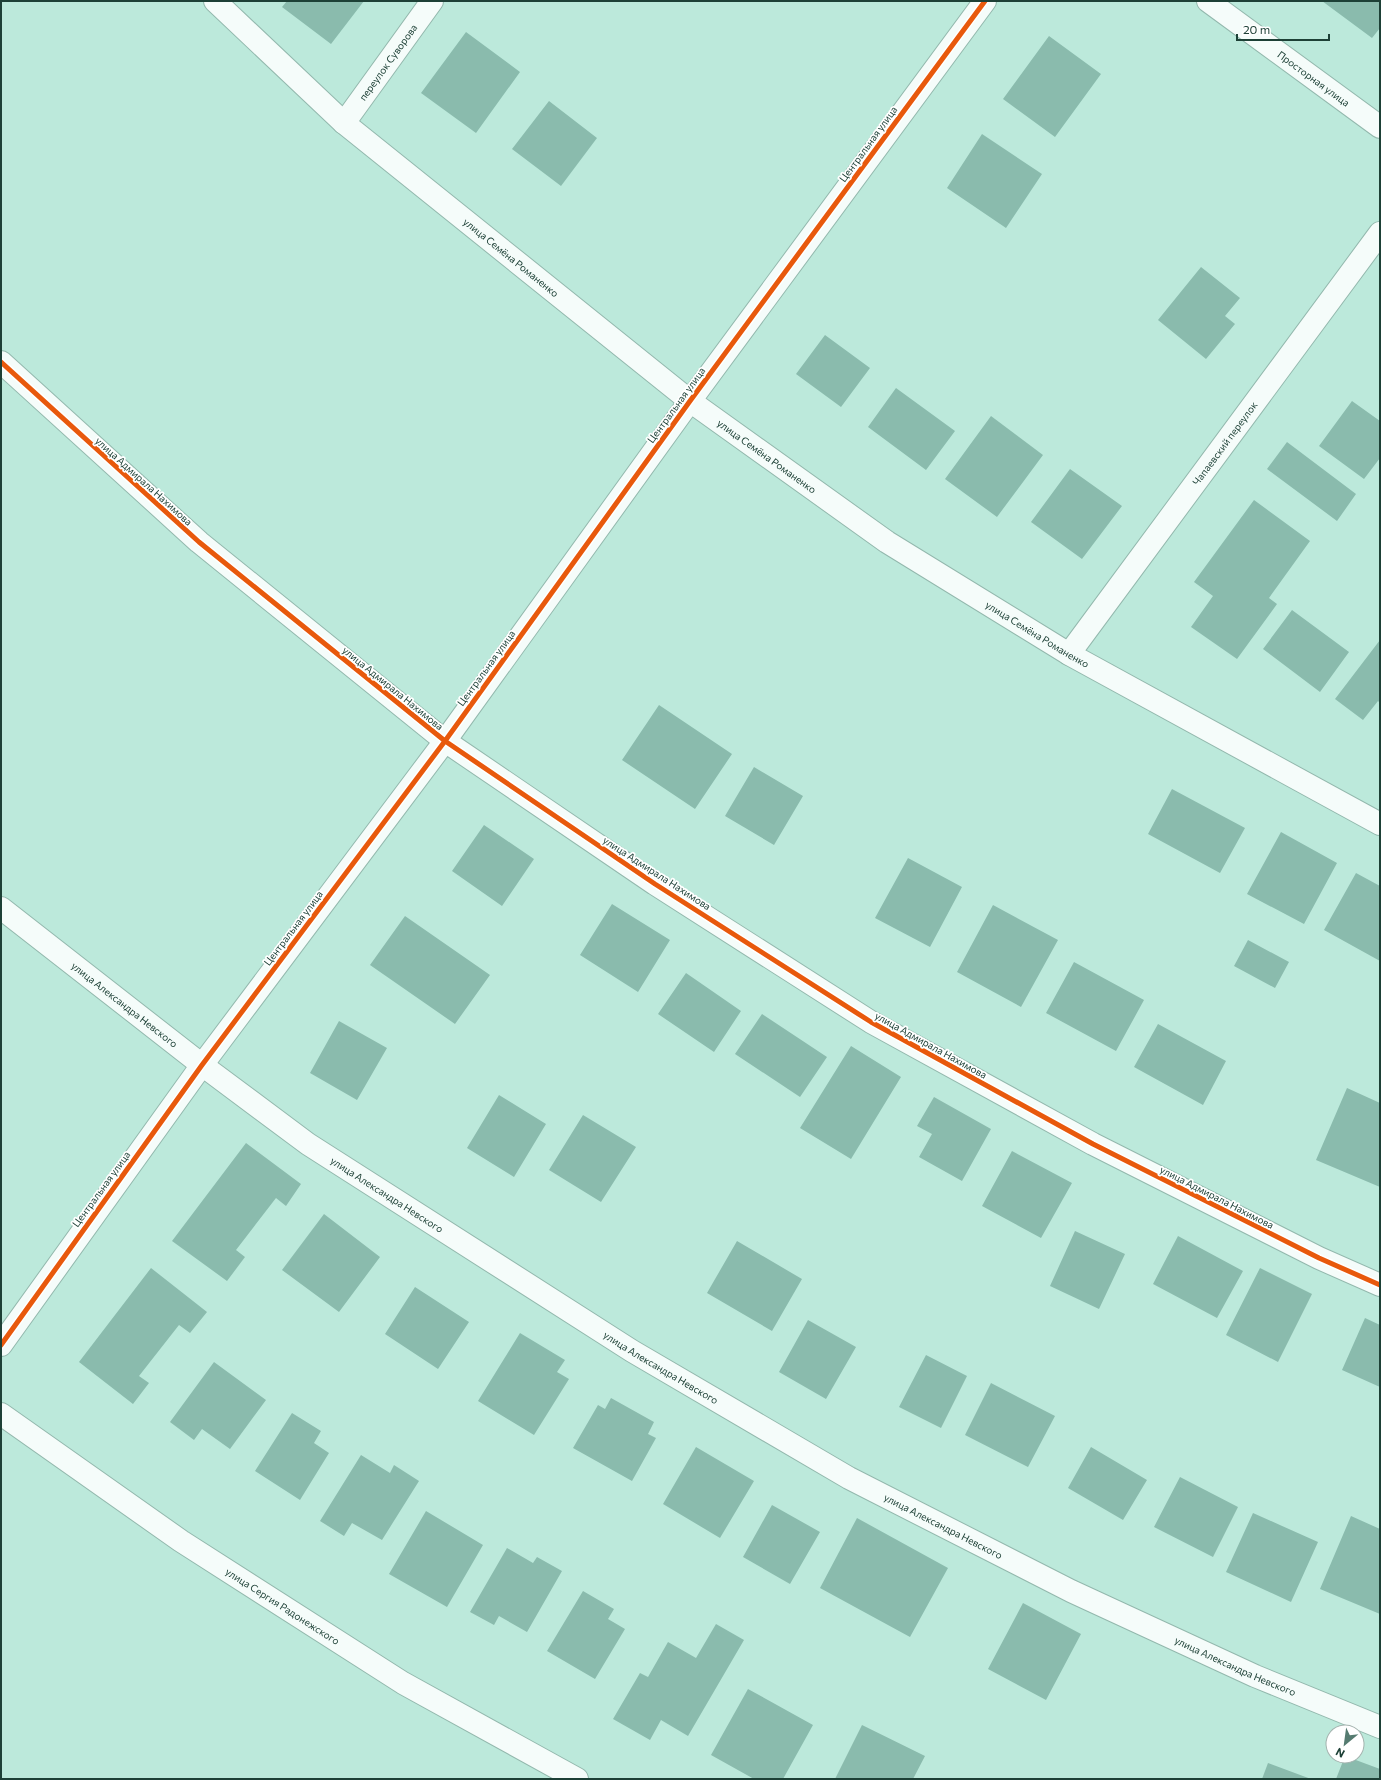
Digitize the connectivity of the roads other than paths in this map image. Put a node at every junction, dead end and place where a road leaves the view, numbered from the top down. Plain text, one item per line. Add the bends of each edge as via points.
1 (215, 1) edge
2 (432, 1) edge
3 (985, 1) edge
4 (1208, 1) edge
5 (344, 123) junction
6 (1380, 127) edge
7 (1380, 233) edge
8 (1, 362) edge
9 (690, 401) junction
10 (1069, 654) junction
11 (445, 741) junction
12 (1380, 824) edge
13 (1, 908) edge
14 (202, 1065) junction
15 (1380, 1286) edge
16 (1, 1345) edge
17 (1, 1414) edge
18 (1380, 1727) edge
19 (577, 1779) edge

1 - 5 street, улица Семёна Романенко
2 - 5 street, переулок Суворова
3 - 9 street, Центральная улица
4 - 6 street, Просторная улица
5 - 9 street, улица Семёна Романенко
7 - 10 street, Чапаевский переулок
8 - 11 street, улица Адмирала Нахимова via 198,542
9 - 10 street, улица Семёна Романенко via 887,542
9 - 11 street, Центральная улица
10 - 12 street, улица Семёна Романенко
11 - 14 street, Центральная улица
11 - 15 street, улица Адмирала Нахимова via 655,884 871,1022 1093,1144
13 - 14 street, улица Александра Невского
14 - 16 street, Центральная улица
14 - 18 street, улица Александра Невского via 308,1144 632,1351 850,1478 1071,1591 1255,1676
17 - 19 street, улица Сергия Радонежского via 181,1541 403,1683

